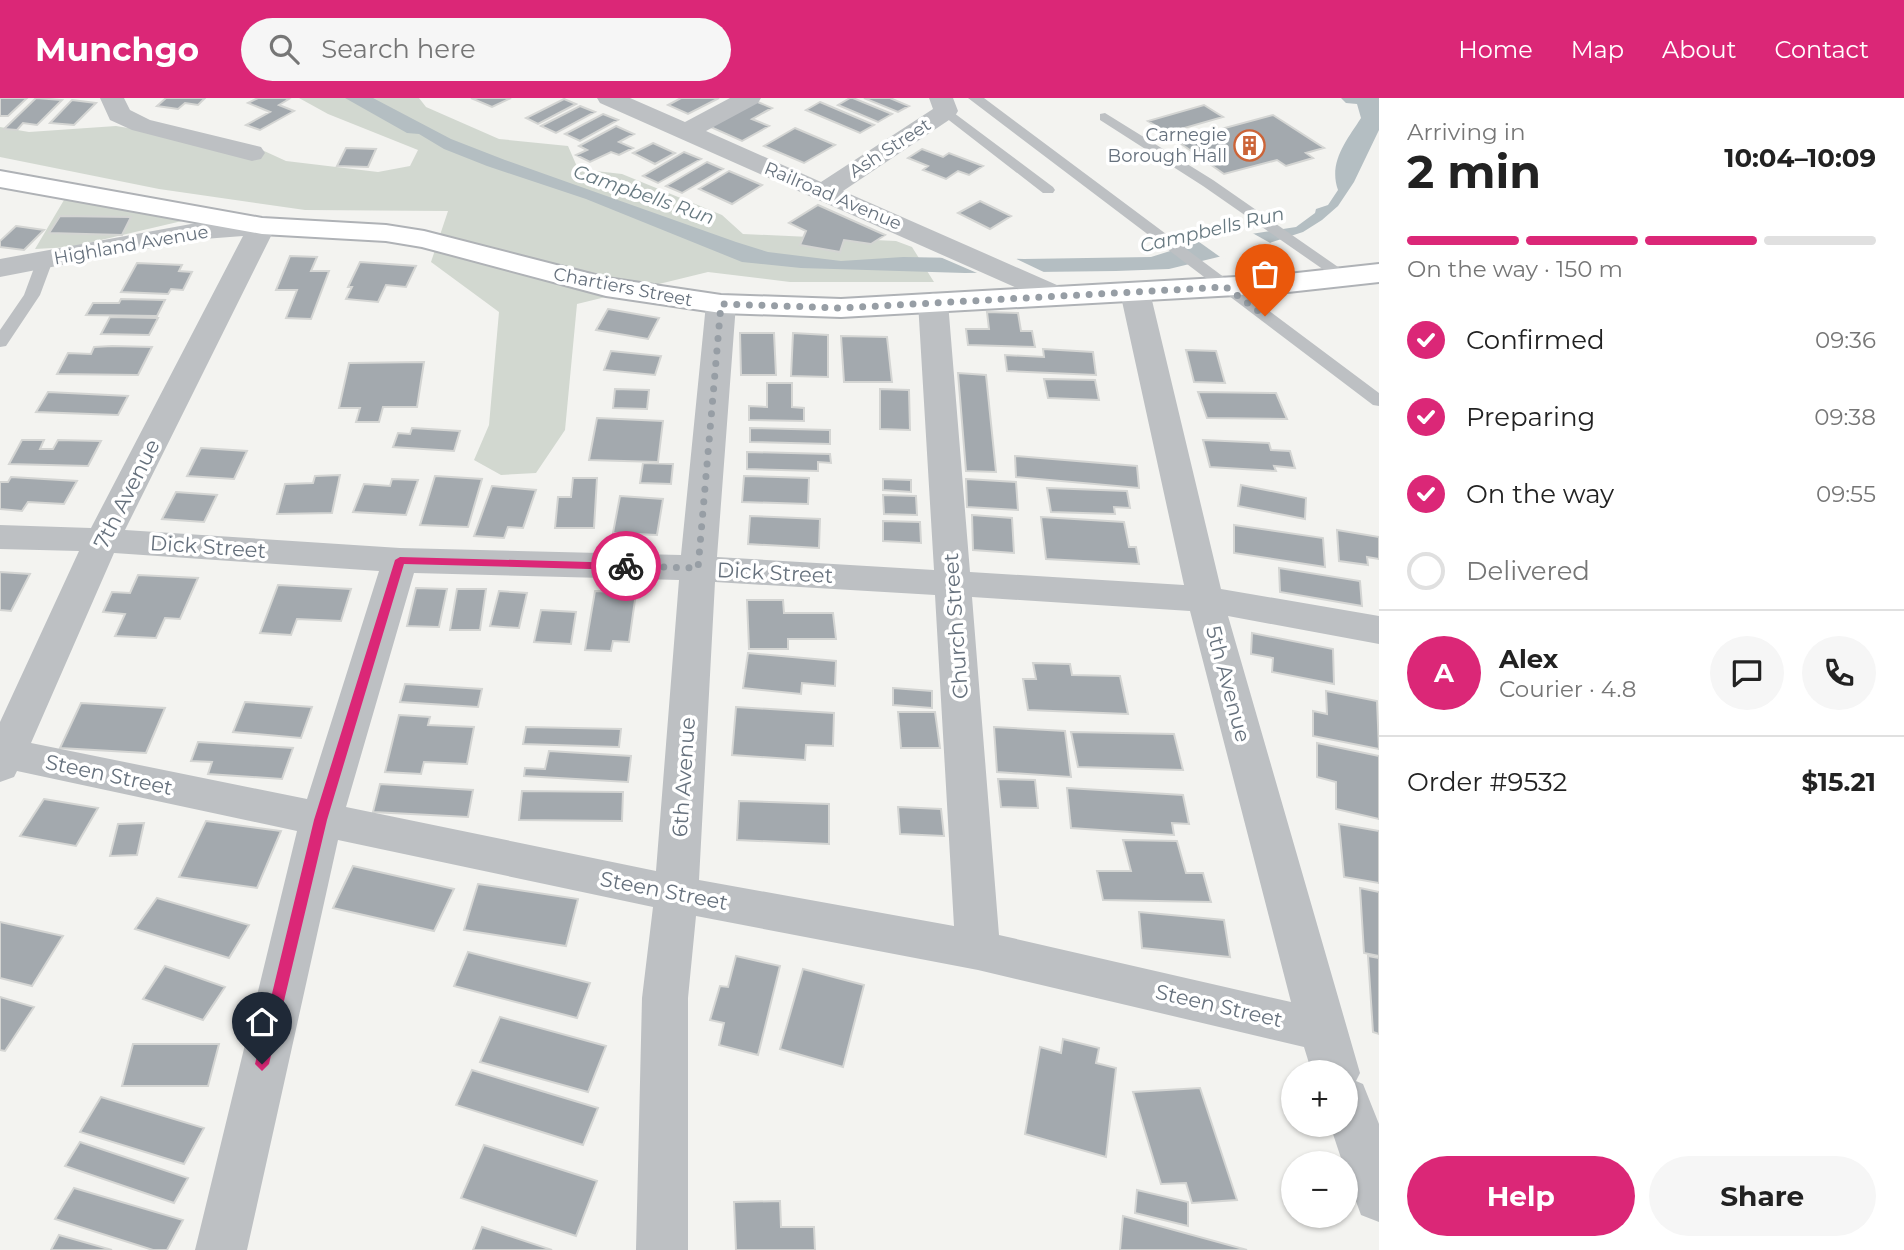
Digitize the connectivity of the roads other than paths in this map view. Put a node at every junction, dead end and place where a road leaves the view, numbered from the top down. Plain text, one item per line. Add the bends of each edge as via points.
1 (112, 98) edge
2 (609, 98) edge
3 (749, 98) edge
4 (975, 98) edge
5 (944, 105) edge
6 (1105, 117) dead end
7 (687, 131) junction
8 (253, 153) dead end
9 (0, 179) edge
10 (1048, 190) dead end
11 (823, 192) junction
12 (262, 226) junction
13 (46, 260) junction
14 (0, 268) edge
15 (1379, 273) edge
16 (1343, 276) junction
17 (1226, 287) junction
18 (1135, 292) junction
19 (1056, 295) junction
20 (933, 302) junction
21 (721, 304) junction
22 (0, 342) edge
23 (1379, 401) edge
24 (0, 537) edge
25 (102, 540) junction
26 (400, 560) junction
27 (698, 568) junction
28 (953, 583) junction
29 (1205, 599) junction
30 (1379, 630) edge
31 (3, 760) edge
32 (321, 820) junction
33 (676, 894) junction
34 (978, 950) junction
35 (1322, 1030) junction
36 (1332, 1060) edge
37 (1358, 1135) edge
38 (1379, 1197) edge
39 (221, 1250) edge
40 (662, 1250) edge

1 - 8 street via 119,115 141,125
2 - 7 street, Railroad Avenue
3 - 7 street
4 - 17 lane
5 - 10 lane
5 - 11 street, Ash Street
6 - 16 lane
7 - 11 street, Railroad Avenue
9 - 12 main road, Chartiers Street
11 - 19 street, Railroad Avenue
12 - 13 street, Highland Avenue via 191,232
12 - 21 main road, Chartiers Street via 424,239 606,287
12 - 25 street, 7th Avenue
13 - 14 street, Highland Avenue
13 - 22 lane via 32,295
15 - 16 main road, Chartiers Street
16 - 17 main road, Chartiers Street
17 - 18 main road, Chartiers Street
17 - 23 lane
18 - 19 main road, Chartiers Street
18 - 29 street, 5th Avenue
19 - 20 main road, Chartiers Street
20 - 21 main road, Chartiers Street via 841,308
20 - 28 street, Church Street
21 - 27 street, 6th Avenue
24 - 25 street, Dick Street
25 - 26 street, Dick Street
25 - 31 street, 7th Avenue
26 - 27 street, Dick Street
26 - 32 street
27 - 28 street, Dick Street
27 - 33 street, 6th Avenue
28 - 29 street, Dick Street
28 - 34 street, Church Street
29 - 30 street, Dick Street
29 - 35 street, 5th Avenue
31 - 32 street, Steen Street
32 - 33 street, Steen Street
32 - 39 street
33 - 34 street, Steen Street
33 - 40 street, 6th Avenue via 665,998
34 - 35 street, Steen Street
35 - 36 street, 5th Avenue
37 - 38 street

